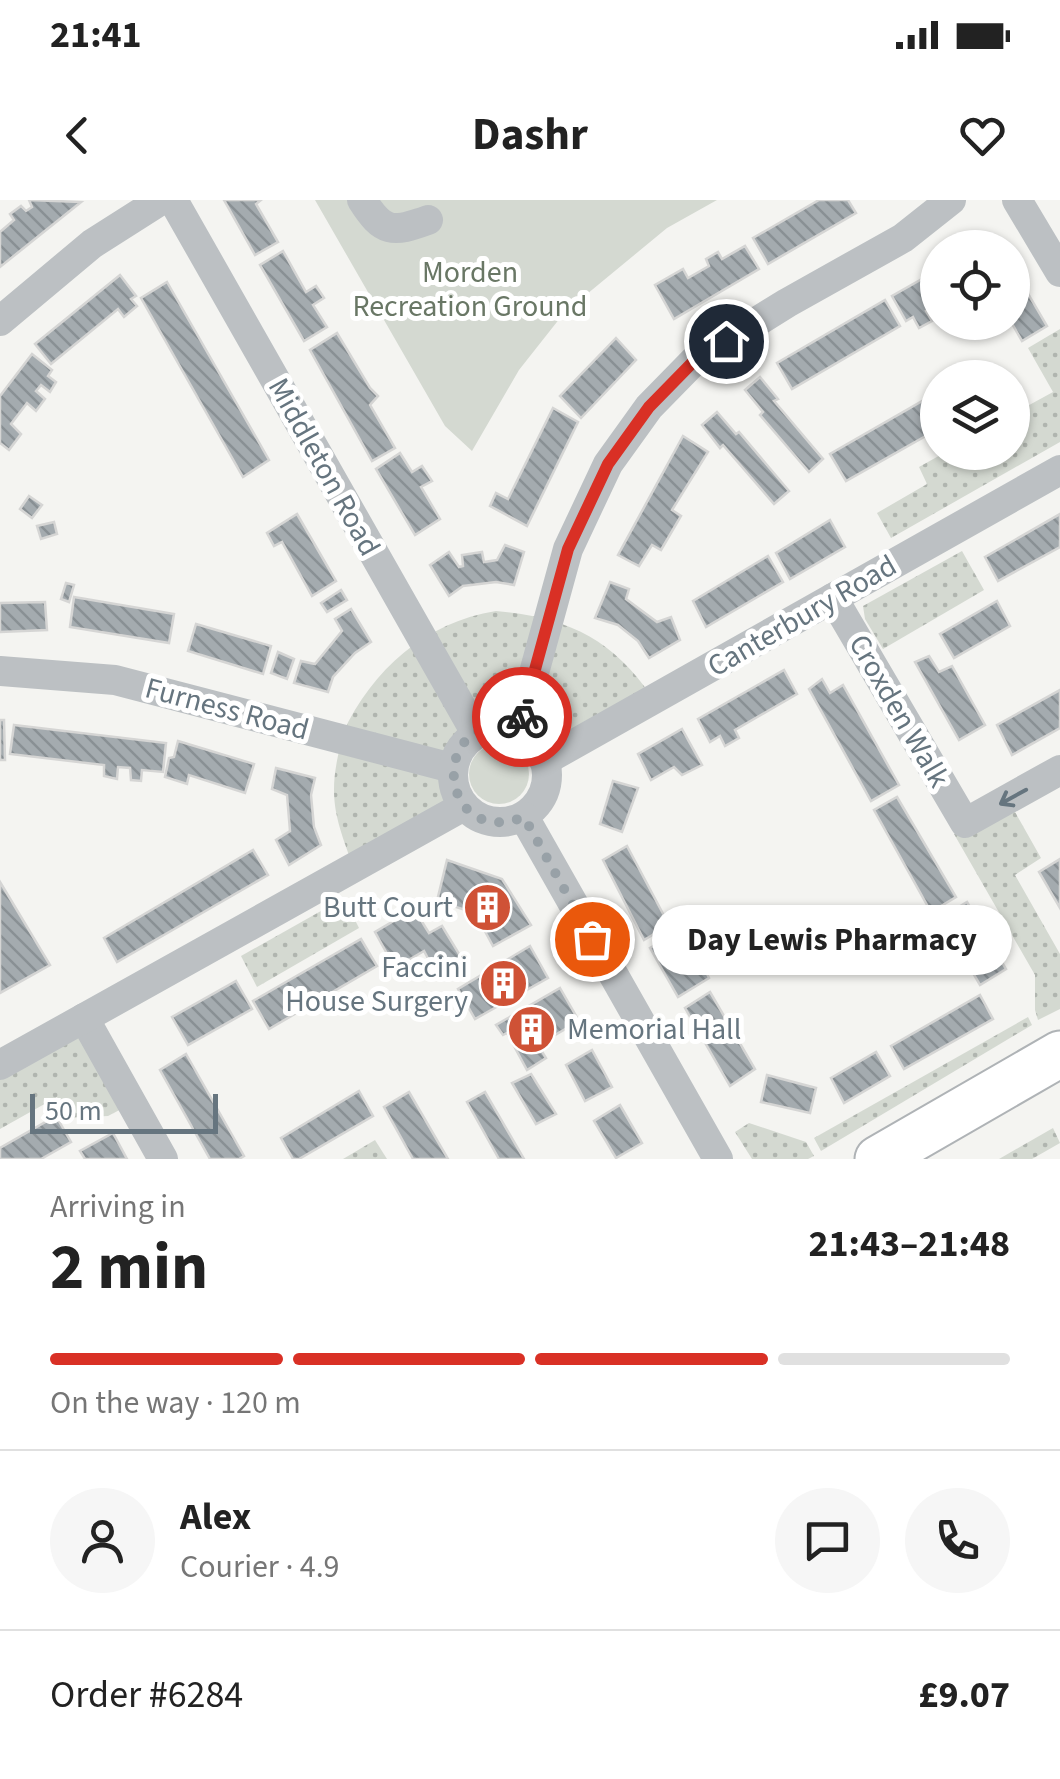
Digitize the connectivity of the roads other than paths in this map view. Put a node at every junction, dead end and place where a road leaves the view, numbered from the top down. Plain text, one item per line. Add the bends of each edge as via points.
1 (161, 200) edge
2 (173, 200) edge
3 (362, 200) edge
4 (951, 200) edge
5 (1017, 200) edge
6 (428, 220) dead end
7 (1060, 272) edge
8 (0, 322) edge
9 (1060, 470) edge
10 (833, 598) junction
11 (0, 671) edge
12 (518, 730) junction
13 (476, 734) junction
14 (544, 761) junction
15 (452, 768) junction
16 (1060, 770) edge
17 (464, 806) junction
18 (524, 817) junction
19 (84, 1018) junction
20 (1060, 1054) edge
21 (0, 1065) edge
22 (1060, 1088) edge
23 (163, 1159) edge
24 (718, 1159) edge
25 (878, 1159) edge
26 (936, 1159) edge

1 - 8 street via 92,244
2 - 13 street, Middleton Road
3 - 6 street via 385,227 401,230
4 - 12 street via 904,238 695,360 649,407 608,464 568,549
5 - 7 street
9 - 10 street, Canterbury Road
10 - 14 street, Canterbury Road
16 -> 10 street, Croxden Walk via 965,823
11 - 15 street, Furness Road via 114,680
12 - 13 street via 495,727
12 - 14 street
13 - 15 street
14 - 18 street via 545,793
15 - 17 street
17 - 18 street via 499,821
17 - 19 street
18 - 24 street
19 - 21 street
19 - 23 street
20 - 25 highway
22 - 26 highway

